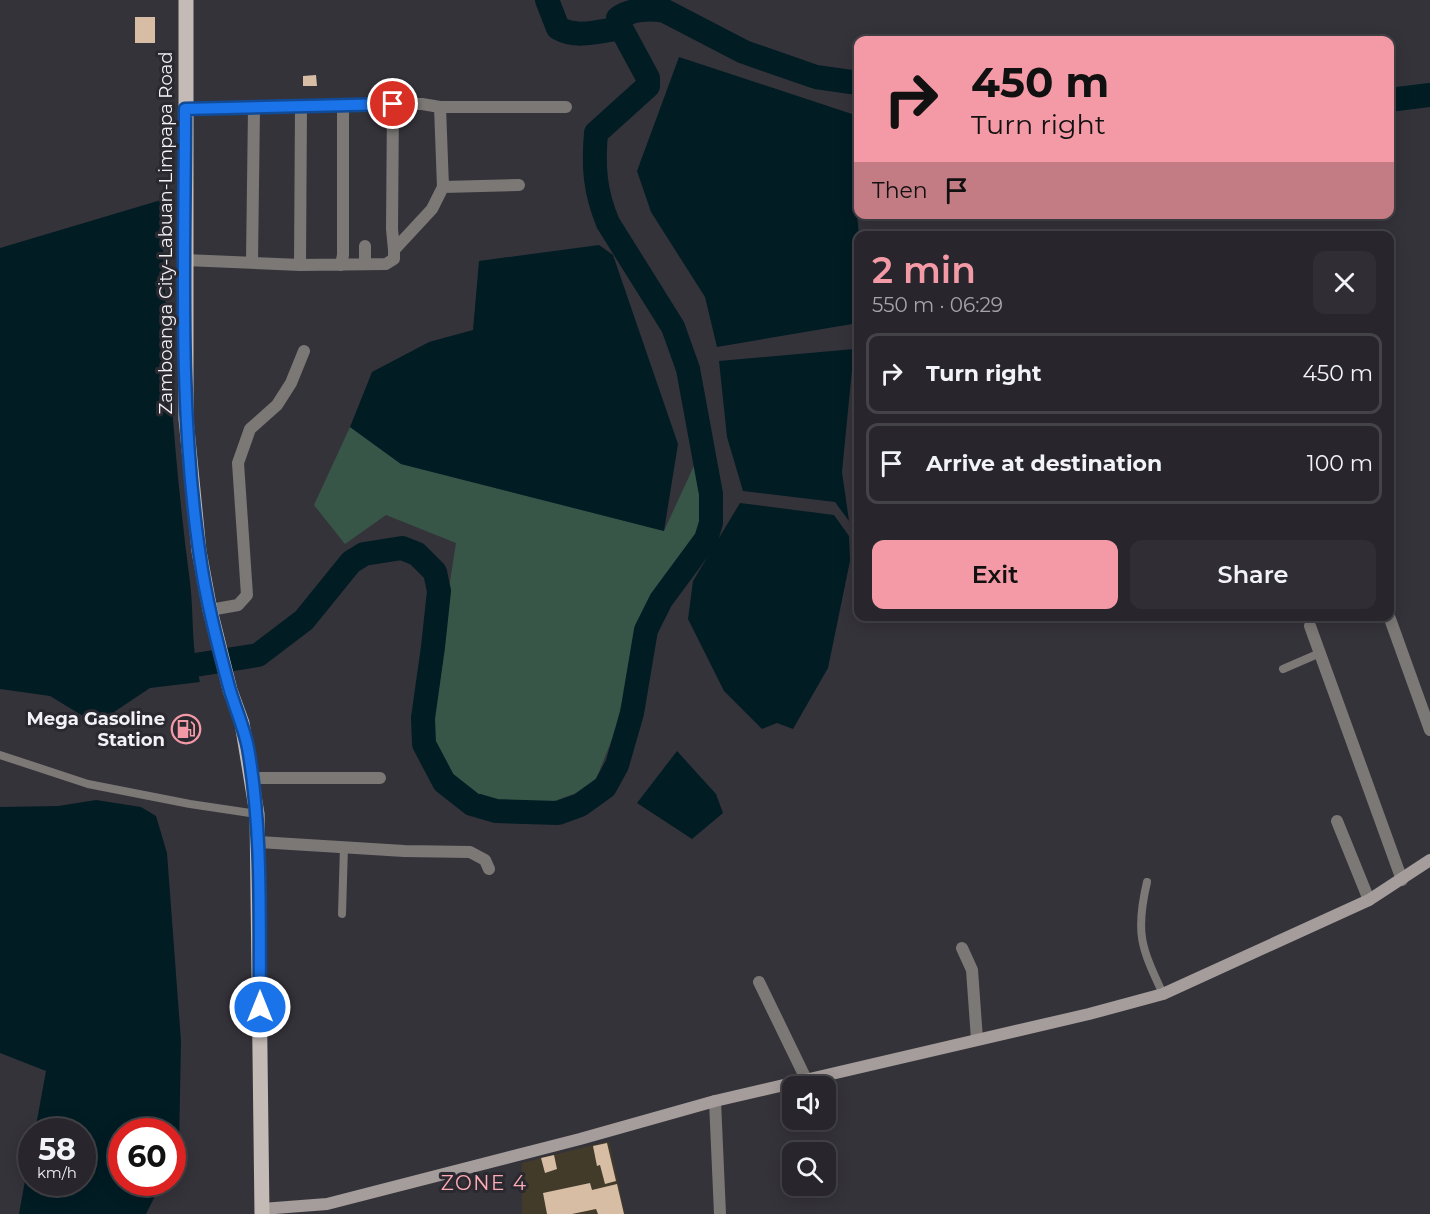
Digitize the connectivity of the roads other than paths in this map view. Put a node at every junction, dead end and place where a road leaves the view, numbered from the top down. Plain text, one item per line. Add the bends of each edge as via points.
1 (186, 0) edge
2 (393, 104) junction
3 (301, 106) junction
4 (343, 107) junction
5 (440, 107) junction
6 (566, 107) dead end
7 (254, 108) junction
8 (185, 109) junction
9 (519, 185) dead end
10 (443, 187) junction
11 (365, 246) dead end
12 (394, 250) junction
13 (185, 260) junction
14 (252, 262) junction
15 (365, 264) junction
16 (300, 265) junction
17 (341, 265) junction
18 (304, 351) dead end
19 (210, 610) junction
20 (1391, 621) edge
21 (1310, 626) dead end
22 (1320, 653) junction
23 (1283, 669) dead end
24 (1430, 730) edge
25 (0, 755) edge
26 (251, 778) junction
27 (380, 778) dead end
28 (257, 814) junction
29 (1337, 821) dead end
30 (259, 842) junction
31 (344, 846) junction
32 (1430, 860) edge
33 (489, 869) dead end
34 (1402, 880) junction
35 (1147, 882) dead end
36 (1369, 900) junction
37 (342, 915) dead end
38 (962, 948) dead end
39 (759, 982) dead end
40 (1163, 994) junction
41 (977, 1039) junction
42 (805, 1076) edge
43 (819, 1076) edge
44 (782, 1085) edge
45 (715, 1101) junction
46 (291, 1210) edge
47 (262, 1211) edge
48 (720, 1214) edge

1 - 8 main road, Zamboanga City-Labuan-Limpapa Road
2 - 4 street
2 - 5 street
2 - 12 street
3 - 4 street
3 - 7 street
3 - 16 street
4 - 17 street
5 - 6 street
5 - 10 street
7 - 8 street
7 - 14 street
8 - 13 main road, Zamboanga City-Labuan-Limpapa Road
9 - 10 street
10 - 12 street via 432,208
11 - 15 street
12 - 15 street via 394,259 386,264
13 - 14 street
13 - 19 main road, Zamboanga City-Labuan-Limpapa Road via 186,419 199,550
14 - 16 street
15 - 17 street
16 - 17 street
18 - 19 street via 277,405 250,429 238,463 247,595 238,605
19 - 26 main road, Zamboanga City-Labuan-Limpapa Road via 242,723
20 - 24 street
21 - 22 street
22 - 23 lane
22 - 34 street
25 - 28 lane via 88,784
26 - 27 street
26 - 28 main road, Zamboanga City-Labuan-Limpapa Road
28 - 30 main road, Zamboanga City-Labuan-Limpapa Road
29 - 36 street
30 - 31 street
30 - 47 main road, Zamboanga City-Labuan-Limpapa Road
31 - 33 street via 470,852 484,860
31 - 37 lane
32 - 34 street
34 - 36 street
35 - 40 lane via 1140,930 1146,959
36 - 40 street
38 - 41 street via 972,970
39 - 42 street
40 - 41 street
41 - 43 street
44 - 45 street
45 - 46 street via 580,1139
45 - 48 street
46 - 47 street

